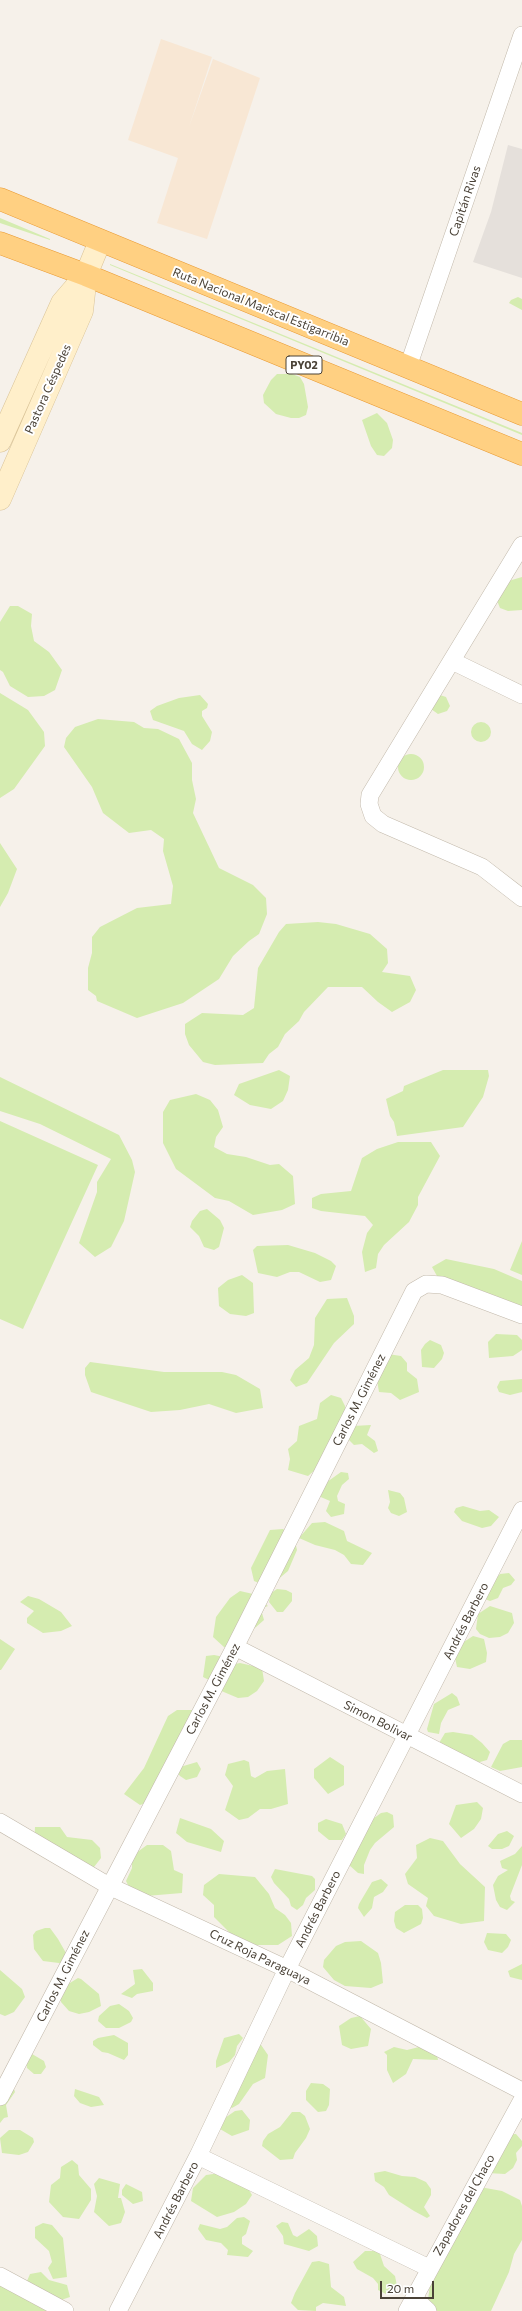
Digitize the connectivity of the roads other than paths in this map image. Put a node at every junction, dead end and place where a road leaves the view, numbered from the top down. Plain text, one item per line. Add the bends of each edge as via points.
1 (522, 35) edge
2 (0, 199) edge
3 (100, 241) junction
4 (0, 243) edge
5 (86, 275) junction
6 (408, 367) junction
7 (522, 414) edge
8 (0, 441) edge
9 (522, 454) edge
10 (0, 499) edge
11 (522, 545) edge
12 (452, 661) junction
13 (522, 695) edge
14 (522, 898) edge
15 (522, 1315) edge
16 (520, 1520) edge
17 (235, 1647) junction
18 (407, 1737) junction
19 (522, 1794) edge
20 (0, 1822) edge
21 (110, 1886) junction
22 (287, 1969) junction
23 (522, 2091) edge
24 (0, 2097) edge
25 (522, 2100) edge
26 (198, 2156) junction
27 (429, 2268) junction
28 (0, 2276) edge
29 (411, 2304) edge
30 (65, 2311) edge
31 (118, 2311) edge
32 (428, 2311) edge

1 - 6 street, Capitán Rivas
2 - 3 highway, Ruta Nacional Mariscal Estigarribia
3 - 5 main road, Pastora Céspedes
3 - 6 highway, Ruta Nacional Mariscal Estigarribia
4 - 5 highway, PY02
5 - 8 main road, Pastora Céspedes via 62,303
5 - 9 highway, PY02
5 - 10 main road, Pastora Céspedes via 82,311
6 - 7 highway, Ruta Nacional Mariscal Estigarribia
11 - 12 street
12 - 13 street
12 - 14 street via 370,794 369,804 373,816 383,824 482,867
15 - 17 street, Carlos M. Giménez via 442,1285 426,1284 414,1291
16 - 18 street, Andrés Barbero
17 - 18 street, Simon Bolivar
17 - 21 street, Carlos M. Giménez
18 - 19 street, Simon Bolivar
18 - 22 street, Andrés Barbero
20 - 21 street, Cruz Roja Paraguaya
21 - 22 street, Cruz Roja Paraguaya
21 - 24 street, Carlos M. Giménez
22 - 23 street, Cruz Roja Paraguaya
22 - 26 street, Andrés Barbero
25 - 27 street, Zapadores del Chaco
26 - 27 street
26 - 31 street, Andrés Barbero
27 - 29 street, Zapadores del Chaco
28 - 30 street
29 - 32 street

